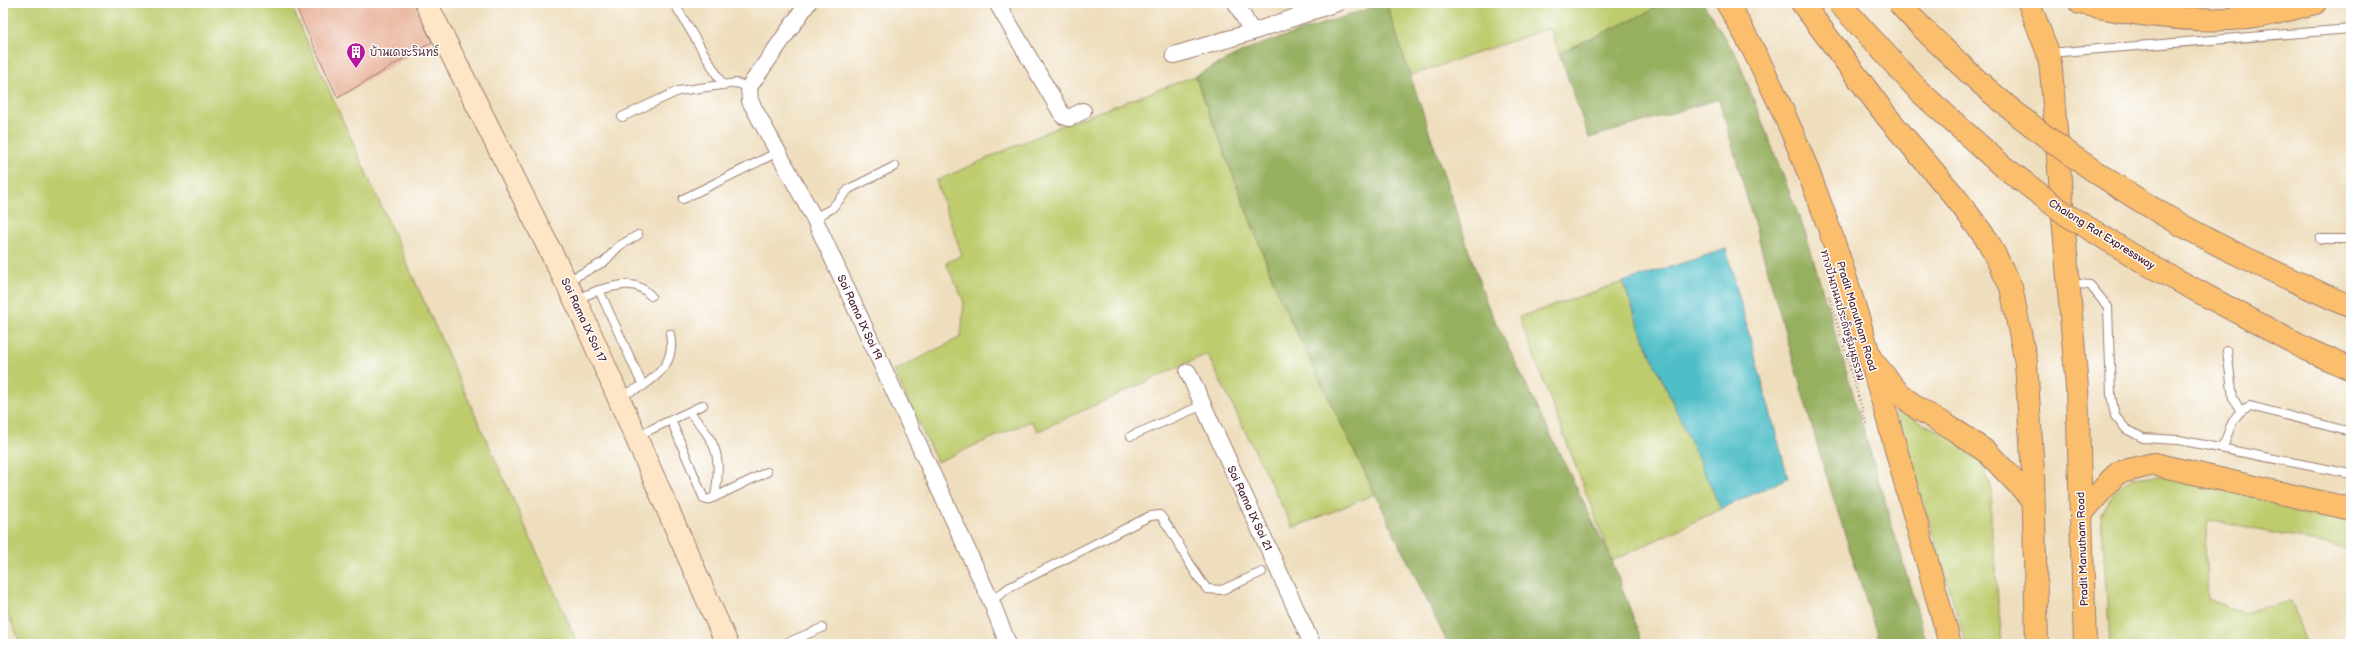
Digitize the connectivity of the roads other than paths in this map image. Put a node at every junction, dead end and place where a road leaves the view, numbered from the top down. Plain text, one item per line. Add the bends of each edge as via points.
1 (426, 3) edge
2 (674, 3) edge
3 (808, 3) edge
4 (997, 3) edge
5 (1236, 3) edge
6 (1337, 3) edge
7 (1727, 3) edge
8 (1802, 3) edge
9 (1839, 3) edge
10 (1898, 3) edge
11 (2029, 3) edge
12 (2080, 3) edge
13 (2315, 3) edge
14 (2351, 29) edge
15 (1252, 32) junction
16 (2048, 53) junction
17 (1174, 55) dead end
18 (723, 85) junction
19 (749, 87) junction
20 (1083, 111) dead end
21 (622, 117) dead end
22 (778, 152) junction
23 (895, 166) dead end
24 (684, 199) dead end
25 (814, 218) junction
26 (638, 236) dead end
27 (2320, 239) dead end
28 (2351, 239) edge
29 (2068, 283) junction
30 (571, 290) junction
31 (599, 290) junction
32 (651, 296) dead end
33 (2351, 307) edge
34 (670, 334) dead end
35 (2304, 348) junction
36 (2227, 351) dead end
37 (1871, 359) junction
38 (2351, 361) edge
39 (2351, 369) edge
40 (1188, 372) dead end
41 (643, 386) junction
42 (619, 396) junction
43 (703, 405) dead end
44 (1203, 405) junction
45 (2240, 410) junction
46 (689, 412) junction
47 (671, 420) junction
48 (2351, 432) edge
49 (637, 436) junction
50 (1131, 436) dead end
51 (2223, 448) junction
52 (767, 472) dead end
53 (2351, 474) edge
54 (715, 497) junction
55 (2033, 500) junction
56 (2351, 509) edge
57 (2081, 514) junction
58 (1262, 572) dead end
59 (991, 601) junction
60 (822, 628) dead end
61 (727, 644) edge
62 (784, 644) edge
63 (1008, 644) edge
64 (1312, 644) edge
65 (1950, 644) edge
66 (2037, 644) edge
67 (2085, 644) edge

1 - 30 street, Soi Rama IX Soi 17
2 - 18 lane
3 - 19 street
4 - 20 street via 1063,116 1069,118
5 - 15 street
6 - 15 street
7 - 37 main road, Pradit Manutham Road via 1744,30 1792,129 1834,239
8 - 55 main road via 1888,118 1956,198 1988,241 2011,287 2026,363
9 - 35 main road, Chalong Rat Expressway, bridge via 1919,91 2000,164 2067,215 2147,264
10 - 33 main road, bridge via 1968,73 2037,130 2103,178 2171,219 2266,268
11 - 16 main road, Pradit Manutham Road
12 - 13 main road via 2130,14 2190,19 2248,18
14 - 16 lane
15 - 17 street
16 - 29 main road, Pradit Manutham Road
18 - 19 lane
18 - 21 lane via 678,91
19 - 22 street, Soi Rama IX Soi 19 via 750,101
22 - 24 lane
22 - 25 street, Soi Rama IX Soi 19
23 - 25 lane via 849,189 831,209
25 - 59 street, Soi Rama IX Soi 19
26 - 30 lane via 619,246
27 - 28 lane
29 - 51 lane via 2090,285 2108,307 2111,395 2115,416 2126,429 2143,438 2179,440
29 - 57 main road, Pradit Manutham Road via 2076,388
30 - 31 lane
30 - 42 street, Soi Rama IX Soi 17
31 - 32 lane via 634,284
31 - 41 lane
34 - 41 lane via 672,349 668,363
35 - 38 main road, Chalong Rat Expressway
35 - 39 main road
36 - 45 lane via 2233,398
37 - 55 main road via 1898,392 1917,408 1956,430 1988,453
37 - 65 main road, Pradit Manutham Road
40 - 44 street, Soi Rama IX Soi 21
41 - 42 lane
42 - 49 street, Soi Rama IX Soi 17
43 - 46 lane
44 - 50 lane
44 - 64 street, Soi Rama IX Soi 21
45 - 48 lane via 2250,406
45 - 51 lane
46 - 47 lane
46 - 54 lane via 704,429 715,448 718,460
47 - 49 lane
47 - 54 lane via 704,499
49 - 61 street, Soi Rama IX Soi 17
51 - 53 lane
52 - 54 lane
55 - 66 main road
56 - 57 main road via 2154,464 2117,473
57 - 67 main road, Pradit Manutham Road
58 - 59 lane via 1222,590 1207,589 1168,525 1160,515 1150,516 1010,587
59 - 63 street, Soi Rama IX Soi 19
60 - 62 lane

